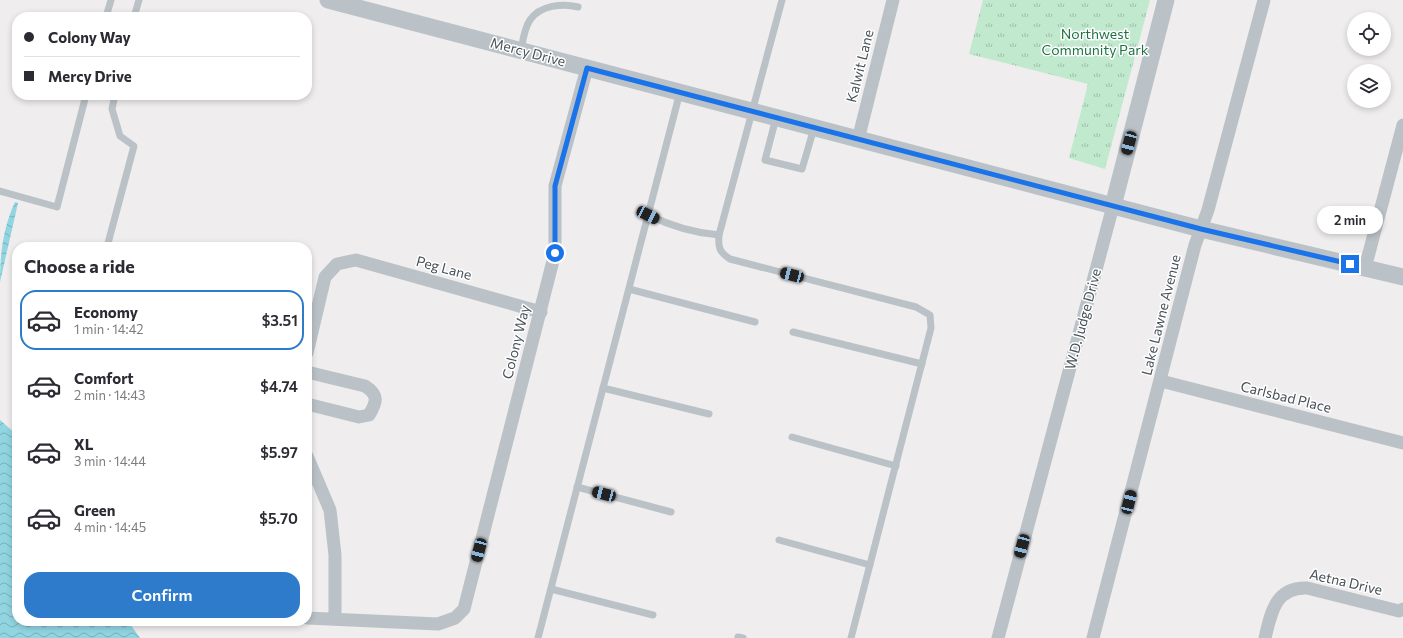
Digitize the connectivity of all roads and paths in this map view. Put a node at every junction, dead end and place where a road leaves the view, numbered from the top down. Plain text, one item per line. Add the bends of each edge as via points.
1 (111, 0) edge
2 (139, 0) edge
3 (328, 0) edge
4 (782, 0) edge
5 (893, 0) edge
6 (1166, 0) edge
7 (1264, 0) edge
8 (355, 3) edge
9 (578, 7) dead end
10 (107, 12) edge
11 (135, 12) edge
12 (520, 50) junction
13 (587, 68) junction
14 (680, 92) junction
15 (85, 100) edge
16 (114, 100) edge
17 (752, 111) junction
18 (776, 118) junction
19 (1403, 125) edge
20 (814, 128) junction
21 (858, 140) junction
22 (0, 192) edge
23 (1113, 206) junction
24 (648, 215) junction
25 (1201, 229) junction
26 (719, 235) junction
27 (108, 242) edge
28 (1365, 268) junction
29 (1403, 277) edge
30 (629, 289) junction
31 (541, 312) junction
32 (755, 322) dead end
33 (312, 332) edge
34 (793, 332) dead end
35 (922, 364) junction
36 (312, 373) edge
37 (1161, 381) junction
38 (603, 388) junction
39 (312, 405) edge
40 (709, 414) dead end
41 (792, 437) dead end
42 (1403, 443) edge
43 (896, 466) junction
44 (312, 468) edge
45 (577, 487) junction
46 (671, 512) dead end
47 (779, 540) dead end
48 (870, 565) junction
49 (551, 589) junction
50 (1403, 609) edge
51 (653, 615) dead end
52 (312, 618) edge
53 (335, 618) junction
54 (538, 638) edge
55 (852, 638) edge
56 (998, 638) edge
57 (1093, 638) edge
58 (1265, 638) edge

1 - 10 lane
2 - 11 lane
3 - 8 street, Mercy Drive
4 - 17 lane
5 - 21 street, Kalwit Lane
6 - 23 street, W.D. Judge Drive
7 - 25 street, Lake Lawne Avenue
8 - 12 street, Mercy Drive
9 - 12 lane via 564,4 537,13 530,20
12 - 13 street, Mercy Drive
13 - 14 street, Mercy Drive
13 - 31 street, Colony Way via 555,186 555,253
14 - 17 street, Mercy Drive
14 - 24 lane
15 - 22 lane via 58,207
16 - 27 lane via 112,109 120,136 134,146
17 - 18 street, Mercy Drive
17 - 26 lane
18 - 20 street, Mercy Drive
18 - 20 lane via 765,160 802,169
19 - 28 street
20 - 21 street, Mercy Drive
21 - 23 street, Mercy Drive
23 - 25 street, Mercy Drive
23 - 56 street, W.D. Judge Drive
24 - 26 lane via 666,224 699,233
24 - 30 lane
25 - 28 street, Mercy Drive
25 - 37 street, Lake Lawne Avenue
26 - 35 lane via 718,246 721,253 730,259 916,307 930,315 931,328
28 - 29 street, Mercy Drive
30 - 32 lane
30 - 38 lane
31 - 33 street, Peg Lane via 356,260 337,264 325,277
31 - 53 street, Colony Way via 464,609 454,618 438,624
34 - 35 lane
35 - 43 lane
36 - 39 street via 365,386 373,391 376,398 369,415 359,417
37 - 42 street, Carlsbad Place
37 - 57 street, Lake Lawne Avenue
38 - 40 lane
38 - 45 lane
41 - 43 lane
43 - 48 lane
44 - 53 street via 330,510 335,555
45 - 46 lane
45 - 49 lane
47 - 48 lane
48 - 55 lane
49 - 51 lane
49 - 54 lane
50 - 58 street, Aetna Drive via 1398,611 1307,588 1298,588 1279,598 1272,611
52 - 53 street

